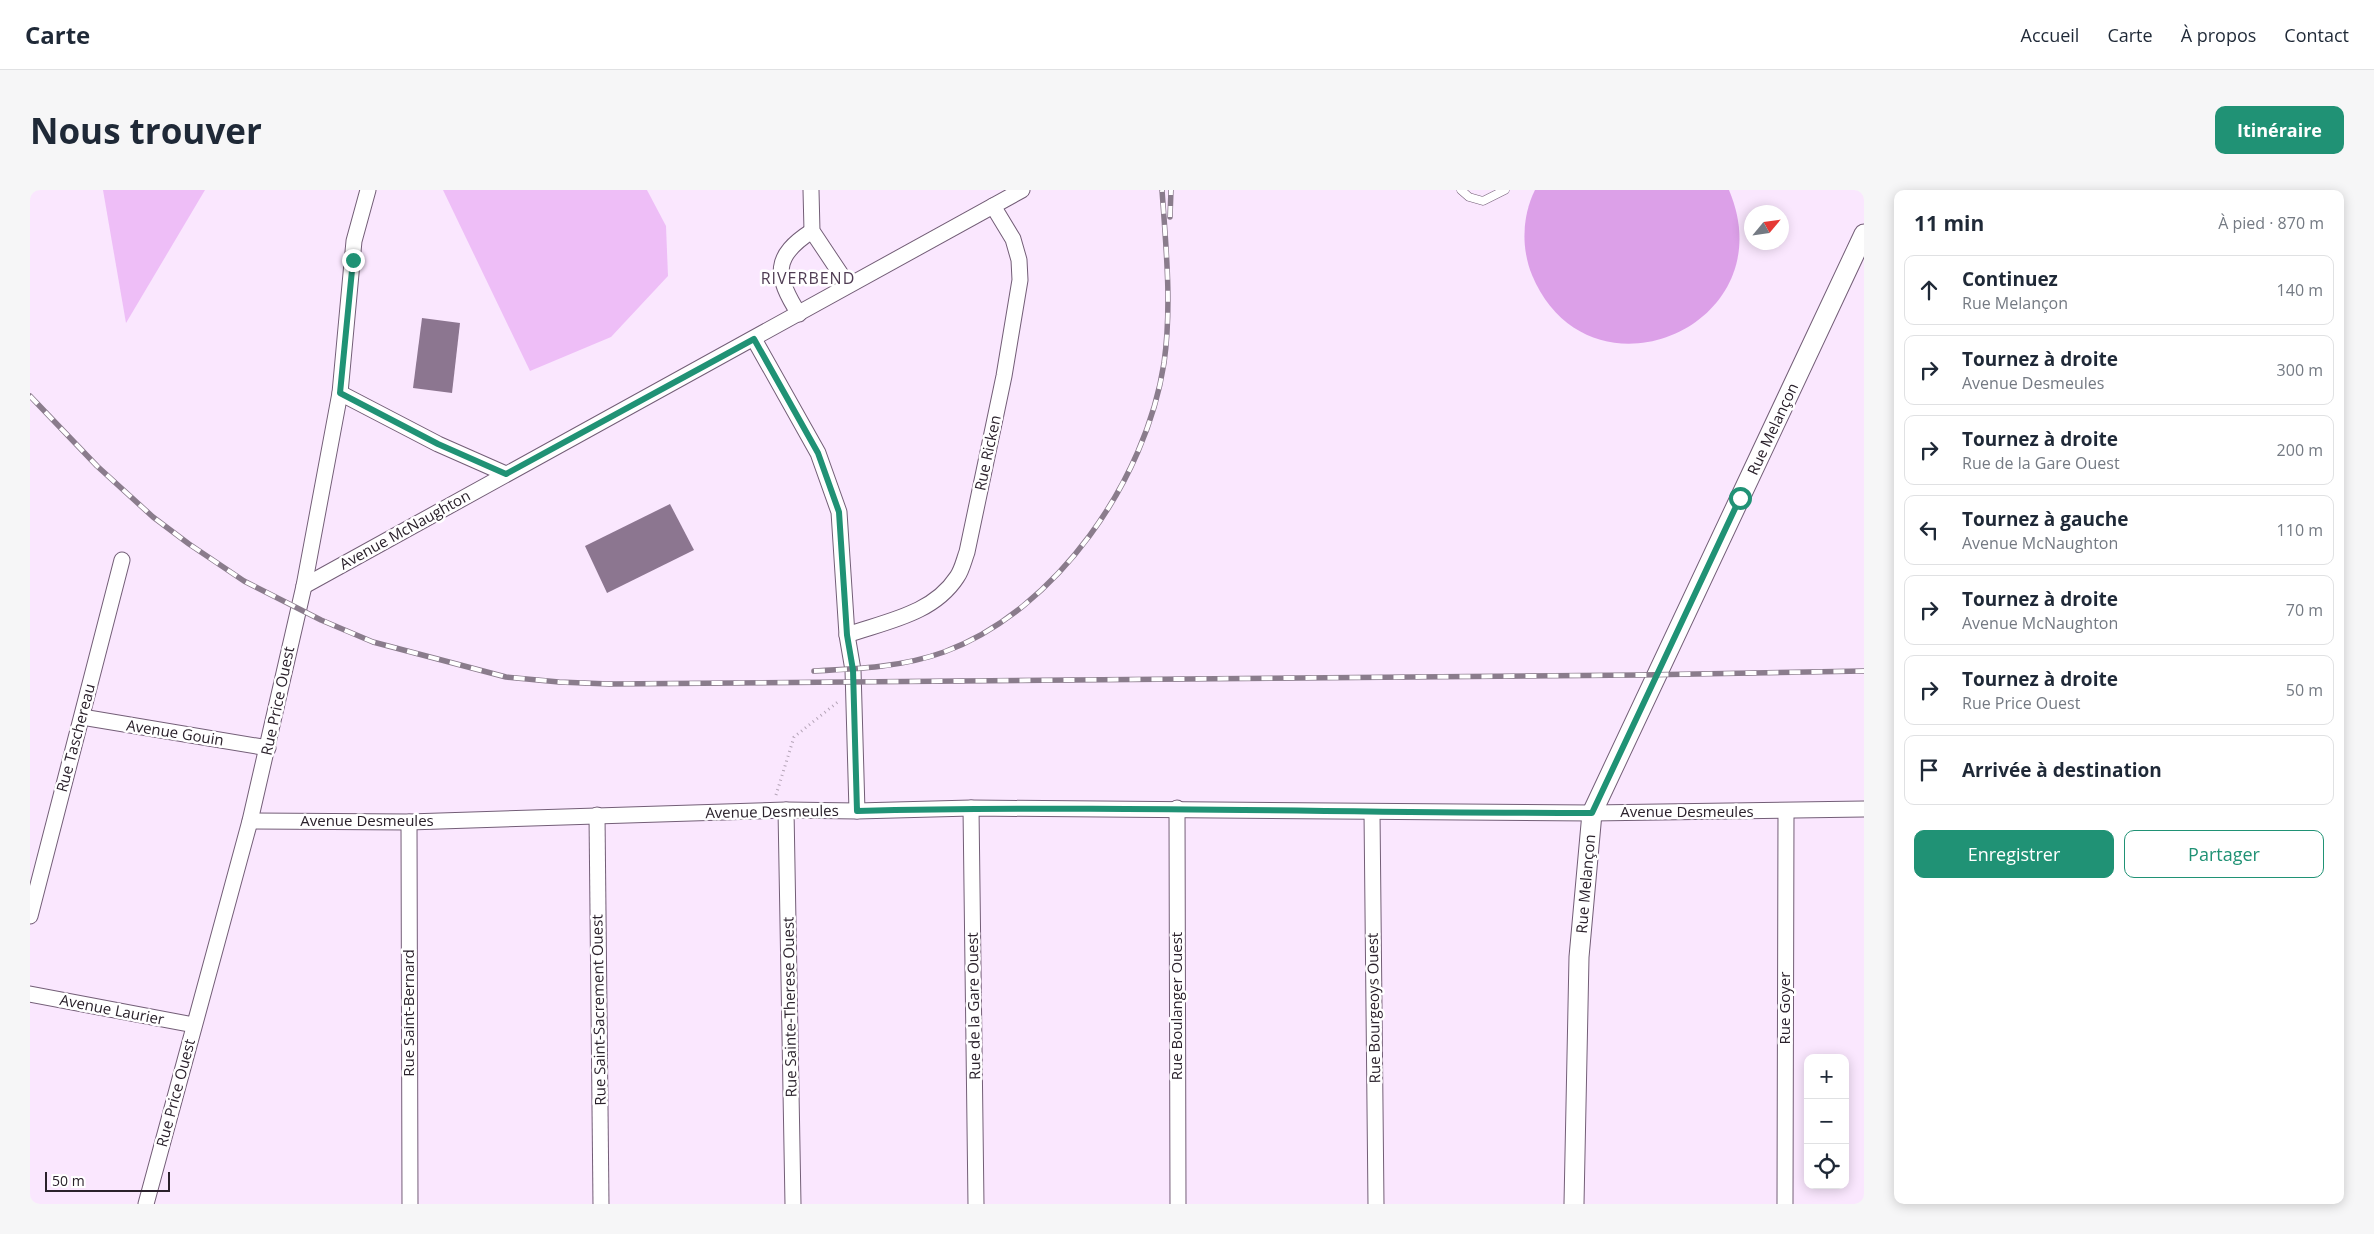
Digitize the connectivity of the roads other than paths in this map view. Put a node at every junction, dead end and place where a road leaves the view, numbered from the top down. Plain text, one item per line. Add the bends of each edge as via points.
1 (368, 190) edge
2 (812, 190) edge
3 (1022, 190) edge
4 (1461, 190) edge
5 (1505, 190) edge
6 (992, 206) junction
7 (812, 231) junction
8 (1864, 234) edge
9 (848, 285) junction
10 (799, 314) junction
11 (754, 339) junction
12 (340, 393) junction
13 (506, 474) junction
14 (122, 560) dead end
15 (304, 586) junction
16 (847, 635) junction
17 (82, 717) junction
18 (268, 748) junction
19 (971, 808) junction
20 (1177, 808) junction
21 (1864, 809) edge
22 (779, 810) junction
23 (857, 811) junction
24 (1786, 811) junction
25 (1372, 812) junction
26 (1592, 813) junction
27 (597, 815) junction
28 (250, 821) junction
29 (409, 822) junction
30 (30, 916) edge
31 (30, 994) edge
32 (194, 1025) junction
33 (146, 1204) edge
34 (410, 1204) edge
35 (601, 1204) edge
36 (793, 1204) edge
37 (976, 1204) edge
38 (1178, 1204) edge
39 (1376, 1204) edge
40 (1574, 1204) edge
41 (1785, 1204) edge

1 - 12 street, Rue Price Ouest via 354,241
2 - 7 street
3 - 6 street, Avenue McNaughton
4 - 5 lane via 1469,197 1483,201
6 - 9 street, Avenue McNaughton
6 - 16 street, Rue Ricken via 1013,239 1020,260 1020,280 1004,376 967,552 958,576 942,596 923,609
7 - 9 street
7 - 10 street via 793,243 781,260 783,284
8 - 26 street, Rue Melançon
9 - 10 street, Avenue McNaughton
10 - 11 street, Avenue McNaughton
11 - 13 street, Avenue McNaughton
11 - 16 street via 818,453 839,512
12 - 13 street via 446,448
12 - 15 street, Rue Price Ouest
13 - 15 street, Avenue McNaughton
14 - 17 street, Rue Taschereau
15 - 18 street, Rue Price Ouest
16 - 23 street via 854,690
17 - 18 street, Avenue Gouin
17 - 30 street, Rue Taschereau
18 - 28 street, Rue Price Ouest
19 - 20 street, Avenue Desmeules
19 - 23 street, Avenue Desmeules
19 - 37 street, Rue de la Gare Ouest
20 - 25 street, Avenue Desmeules
20 - 38 street, Rue Boulanger Ouest
21 - 24 street, Avenue Desmeules
22 - 23 street, Avenue Desmeules
22 - 27 street, Avenue Desmeules
22 - 36 street, Rue Sainte-Therese Ouest
24 - 26 street, Avenue Desmeules
24 - 41 street, Rue Goyer
25 - 26 street, Avenue Desmeules
25 - 39 street, Rue Bourgeoys Ouest
26 - 40 street, Rue Melançon via 1579,957
27 - 29 street, Avenue Desmeules
27 - 35 street, Rue Saint-Sacrement Ouest
28 - 29 street, Avenue Desmeules
28 - 32 street, Rue Price Ouest
29 - 34 street, Rue Saint-Bernard
31 - 32 street, Avenue Laurier
32 - 33 street, Rue Price Ouest

